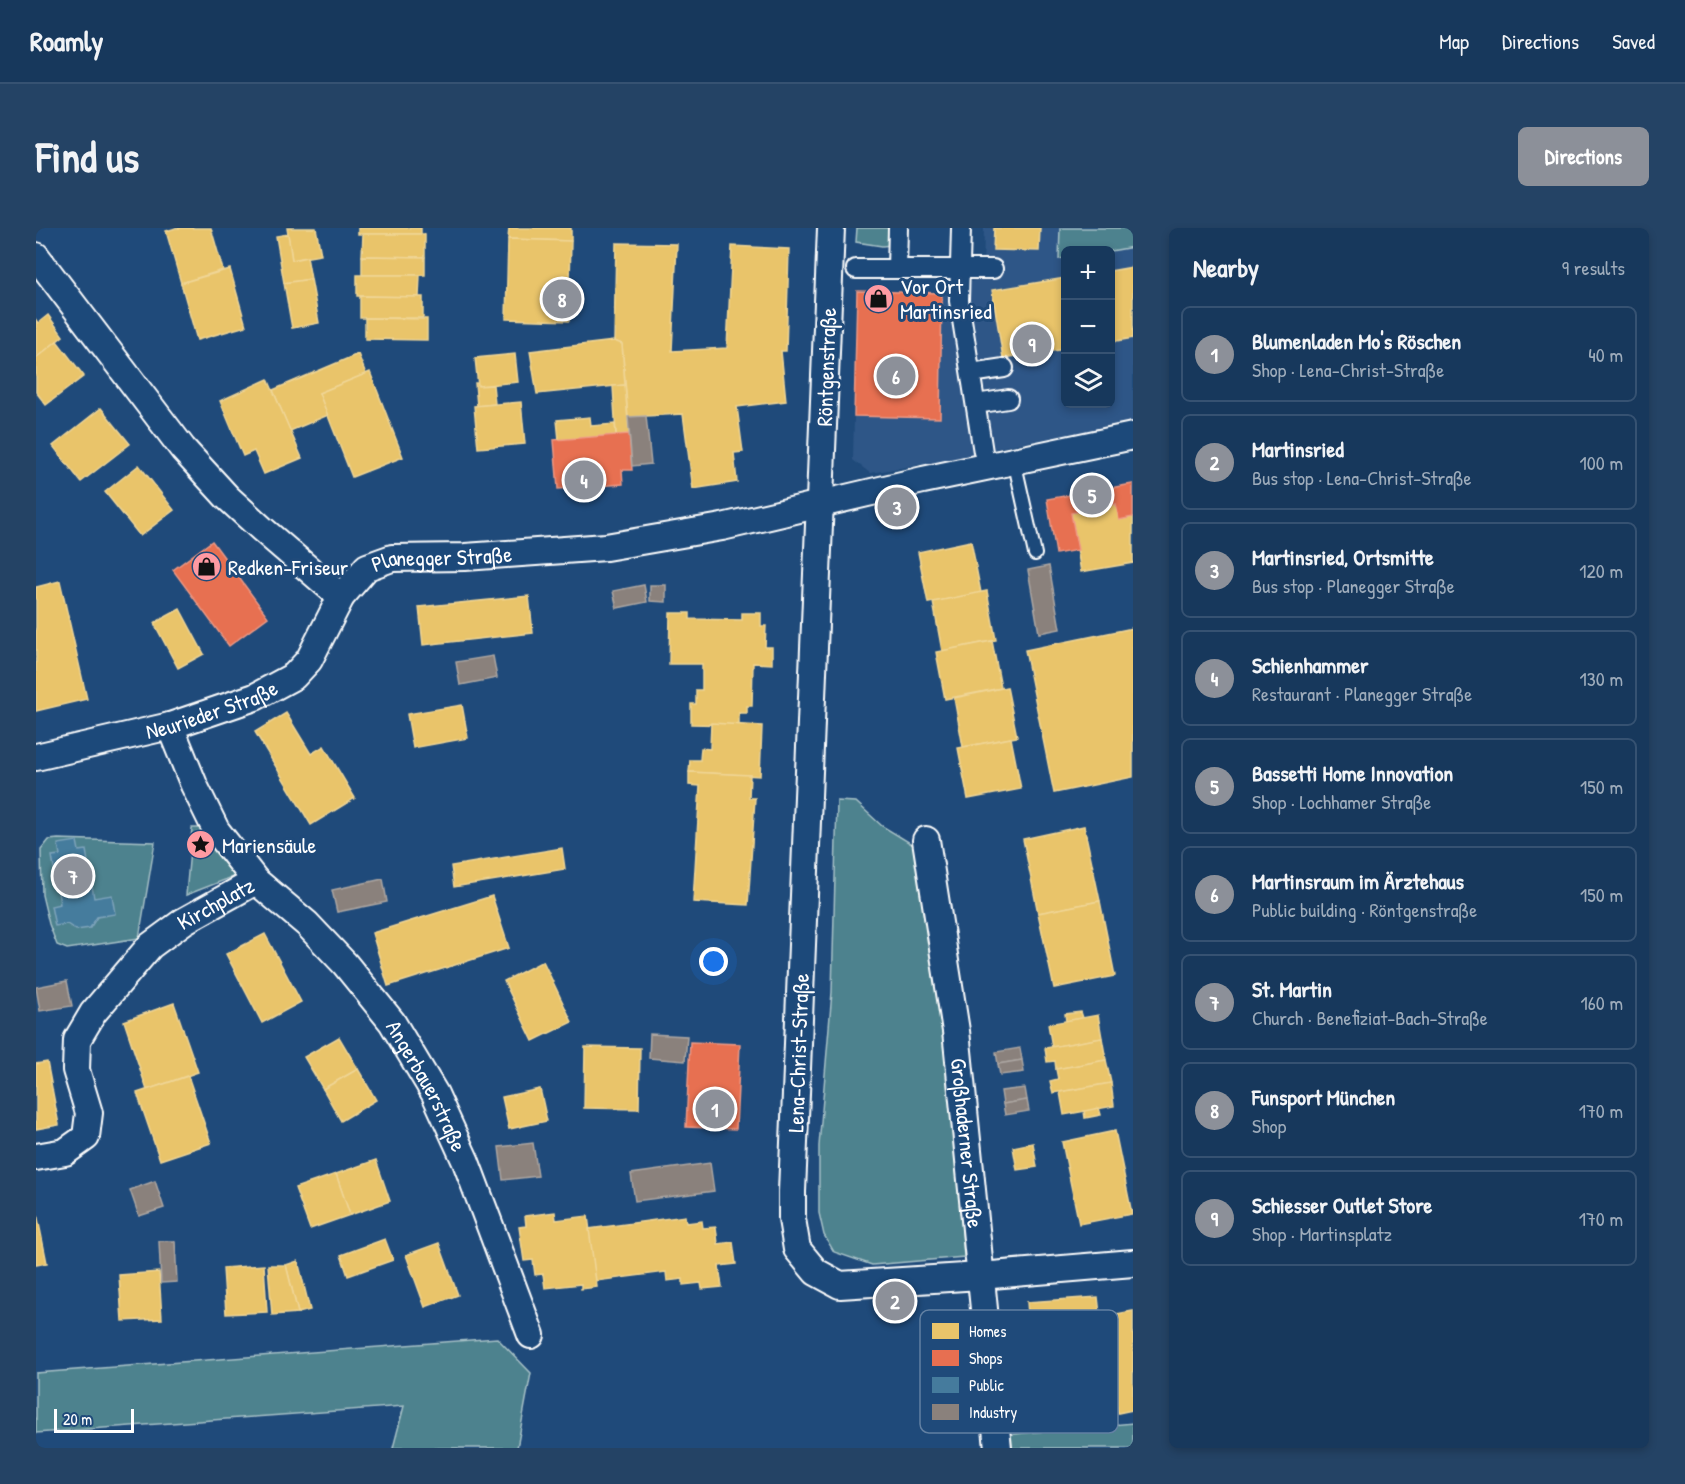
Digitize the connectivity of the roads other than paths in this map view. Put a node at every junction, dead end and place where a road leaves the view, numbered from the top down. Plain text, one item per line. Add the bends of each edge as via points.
1 (831, 228) edge
2 (898, 228) edge
3 (961, 228) edge
4 (36, 256) edge
5 (856, 269) dead end
6 (897, 269) junction
7 (959, 269) junction
8 (993, 269) dead end
9 (1004, 368) dead end
10 (970, 374) junction
11 (1008, 399) dead end
12 (976, 404) junction
13 (1133, 435) edge
14 (1014, 460) junction
15 (978, 461) junction
16 (820, 505) junction
17 (1035, 554) dead end
18 (341, 597) junction
19 (170, 726) junction
20 (36, 757) edge
21 (926, 840) dead end
22 (256, 881) junction
23 (36, 1157) edge
24 (1133, 1263) edge
25 (980, 1276) junction
26 (984, 1310) edge
27 (531, 1335) dead end
28 (996, 1433) edge
29 (998, 1448) edge

1 - 16 street, Röntgenstraße
2 - 6 street
3 - 7 street
4 - 18 street via 183,449 227,497
5 - 6 street
6 - 7 street
7 - 8 street
7 - 10 street via 959,301
9 - 10 street
10 - 12 street
11 - 12 street
12 - 15 street
13 - 14 street, Planegger Straße
14 - 15 street, Planegger Straße
14 - 17 lane
15 - 16 street, Planegger Straße
16 - 18 street, Planegger Straße via 606,547 392,558 367,567
16 - 25 street, Lena-Christ-Straße via 792,1192 797,1249 816,1272 840,1285
18 - 19 street, Neurieder Straße via 309,660 294,676 255,697
19 - 20 street, Neurieder Straße
19 - 22 street, Kirchplatz via 216,830
21 - 25 street, Großhaderner Straße via 954,1015
22 - 23 street, Kirchplatz via 184,921 150,946 93,1013 77,1040 76,1070 89,1113 86,1137 65,1152
22 - 27 street, Angerbauerstraße via 307,924 392,1022 435,1094 466,1162
24 - 25 street, Lena-Christ-Straße
25 - 26 street, Großhaderner Straße
28 - 29 street, Großhaderner Straße

